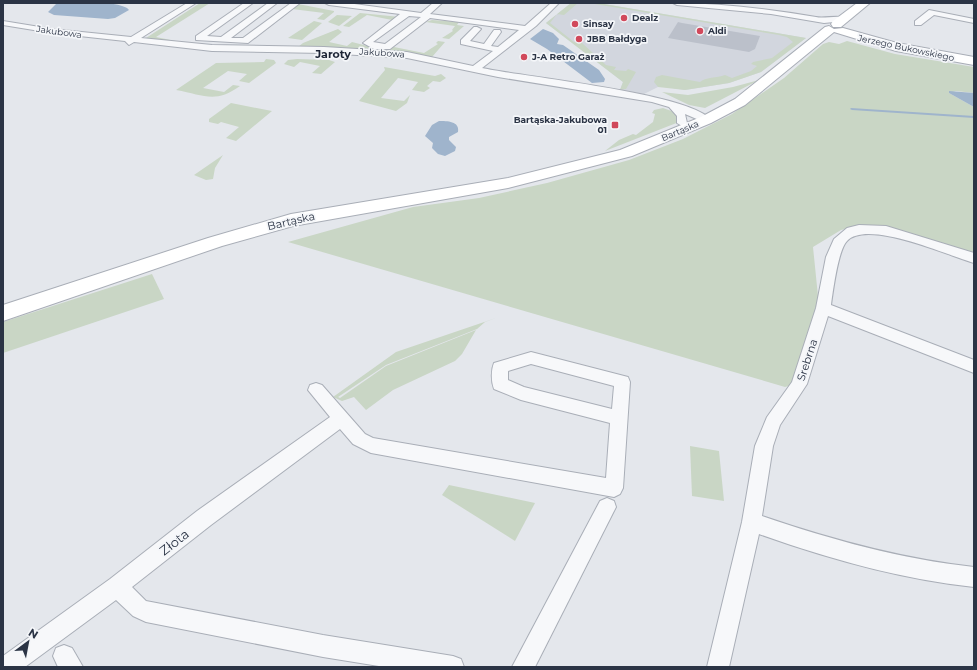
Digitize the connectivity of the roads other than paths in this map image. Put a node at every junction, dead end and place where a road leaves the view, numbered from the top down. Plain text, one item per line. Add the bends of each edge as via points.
1 (192, 3) edge
2 (249, 3) edge
3 (273, 3) edge
4 (296, 3) edge
5 (329, 3) edge
6 (410, 3) edge
7 (438, 3) edge
8 (555, 3) edge
9 (677, 3) edge
10 (864, 3) edge
11 (403, 12) junction
12 (481, 13) dead end
13 (425, 16) junction
14 (528, 18) dead end
15 (538, 20) junction
16 (803, 20) junction
17 (974, 21) edge
18 (3, 23) edge
19 (918, 23) dead end
20 (476, 25) junction
21 (833, 27) junction
22 (527, 29) junction
23 (498, 32) dead end
24 (859, 35) junction
25 (199, 38) junction
26 (222, 40) junction
27 (128, 43) junction
28 (187, 46) junction
29 (486, 47) junction
30 (499, 50) junction
31 (974, 57) edge
32 (974, 62) edge
33 (475, 69) junction
34 (672, 104) junction
35 (702, 118) junction
36 (682, 123) junction
37 (588, 163) junction
38 (974, 258) edge
39 (823, 308) junction
40 (3, 313) edge
41 (974, 367) edge
42 (316, 390) dead end
43 (342, 418) junction
44 (619, 418) junction
45 (607, 507) dead end
46 (752, 522) junction
47 (974, 577) edge
48 (117, 586) junction
49 (7, 667) edge
50 (453, 667) edge
51 (523, 667) edge
52 (718, 667) edge

1 - 27 street
2 - 25 street
3 - 26 street
4 - 26 street via 246,41
5 - 11 street
6 - 11 street
7 - 13 street
8 - 15 street
9 - 16 street via 747,10
10 - 21 street, Bartąska
11 - 13 street
11 - 13 street via 367,43 387,47
12 - 20 street
13 - 20 street
14 - 15 street
15 - 22 street
16 - 21 street
16 - 21 street via 824,21
16 - 21 street via 817,29
17 - 19 street via 932,12
18 - 27 street, Jakubowa
20 - 22 street
20 - 29 street via 455,50
21 - 24 street, Jerzego Bukowskiego
21 - 24 street via 833,35
21 - 35 street, Bartąska via 765,82
22 - 30 street
23 - 29 street
24 - 31 street, Jerzego Bukowskiego
24 - 32 street, Jerzego Bukowskiego via 896,47
25 - 26 street
25 - 28 street
27 - 28 street, Jakubowa
28 - 33 street, Jakubowa via 398,54
29 - 30 street
30 - 33 street
33 - 34 street, Jakubowa
34 - 35 street, Jakubowa
34 - 36 street via 682,116
35 - 36 street, Bartąska
35 - 37 street, Bartąska via 626,153
36 - 37 street, Bartąska
37 - 40 street, Bartąska via 479,189 291,220 215,242
38 - 39 street, Srebrna via 886,230 851,231 840,239 833,257
39 - 41 street
39 - 46 street, Srebrna via 799,384 773,422 764,446
42 - 43 street
43 - 44 street via 360,439 371,445 614,488
43 - 48 street, Złota via 204,518
44 - 44 street via 622,382 531,358 500,367 500,384 521,393
45 - 51 street
46 - 47 street via 835,550 894,565
46 - 52 street, Srebrna
48 - 49 street, Złota
48 - 50 street via 140,609 146,611 323,646

